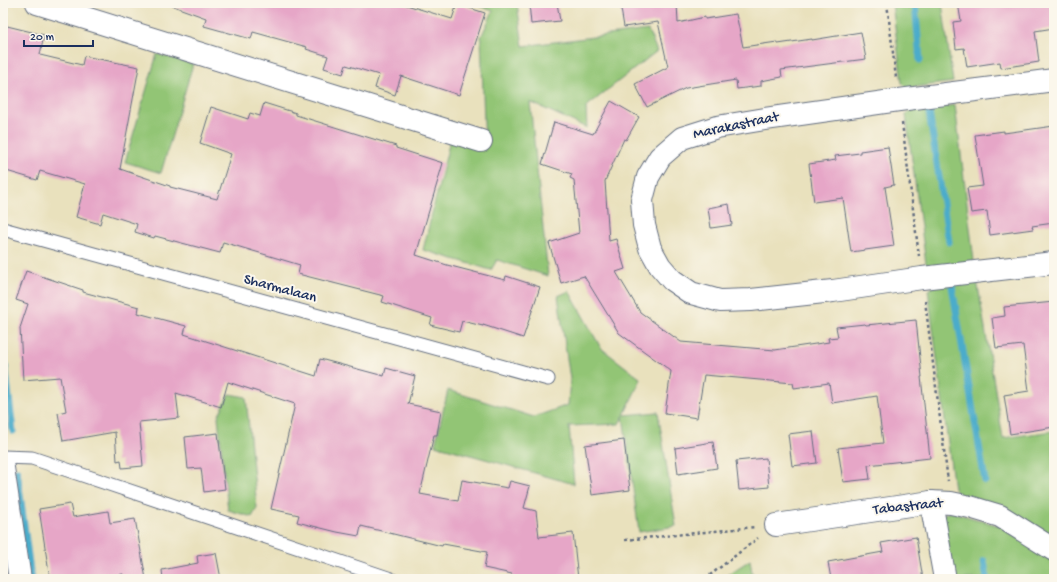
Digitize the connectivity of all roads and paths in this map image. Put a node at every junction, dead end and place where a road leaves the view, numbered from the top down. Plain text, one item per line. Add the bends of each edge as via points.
1 (37, 3) edge
2 (886, 3) edge
3 (1054, 80) edge
4 (899, 100) junction
5 (481, 141) dead end
6 (3, 229) edge
7 (1054, 263) edge
8 (922, 278) junction
9 (548, 380) dead end
10 (3, 457) edge
11 (3, 468) edge
12 (941, 503) junction
13 (776, 524) junction
14 (625, 540) dead end
15 (1054, 550) edge
16 (20, 579) edge
17 (391, 579) edge
18 (705, 579) edge
19 (945, 579) edge

1 - 5 street
2 - 4 path
3 - 4 street, Marakastraat
4 - 8 path
4 - 8 street, Marakastraat via 717,127 682,138 660,157 648,177 642,200 644,225 650,248 672,280 691,293 720,301 818,293
6 - 9 lane, Sharmalaan
7 - 8 street, Marakastraat
8 - 12 path
10 - 17 lane via 32,458
11 - 16 street
12 - 13 street, Tabastraat
12 - 15 street, Tabastraat via 970,507 1000,516
12 - 19 street
13 - 14 path
13 - 18 path

